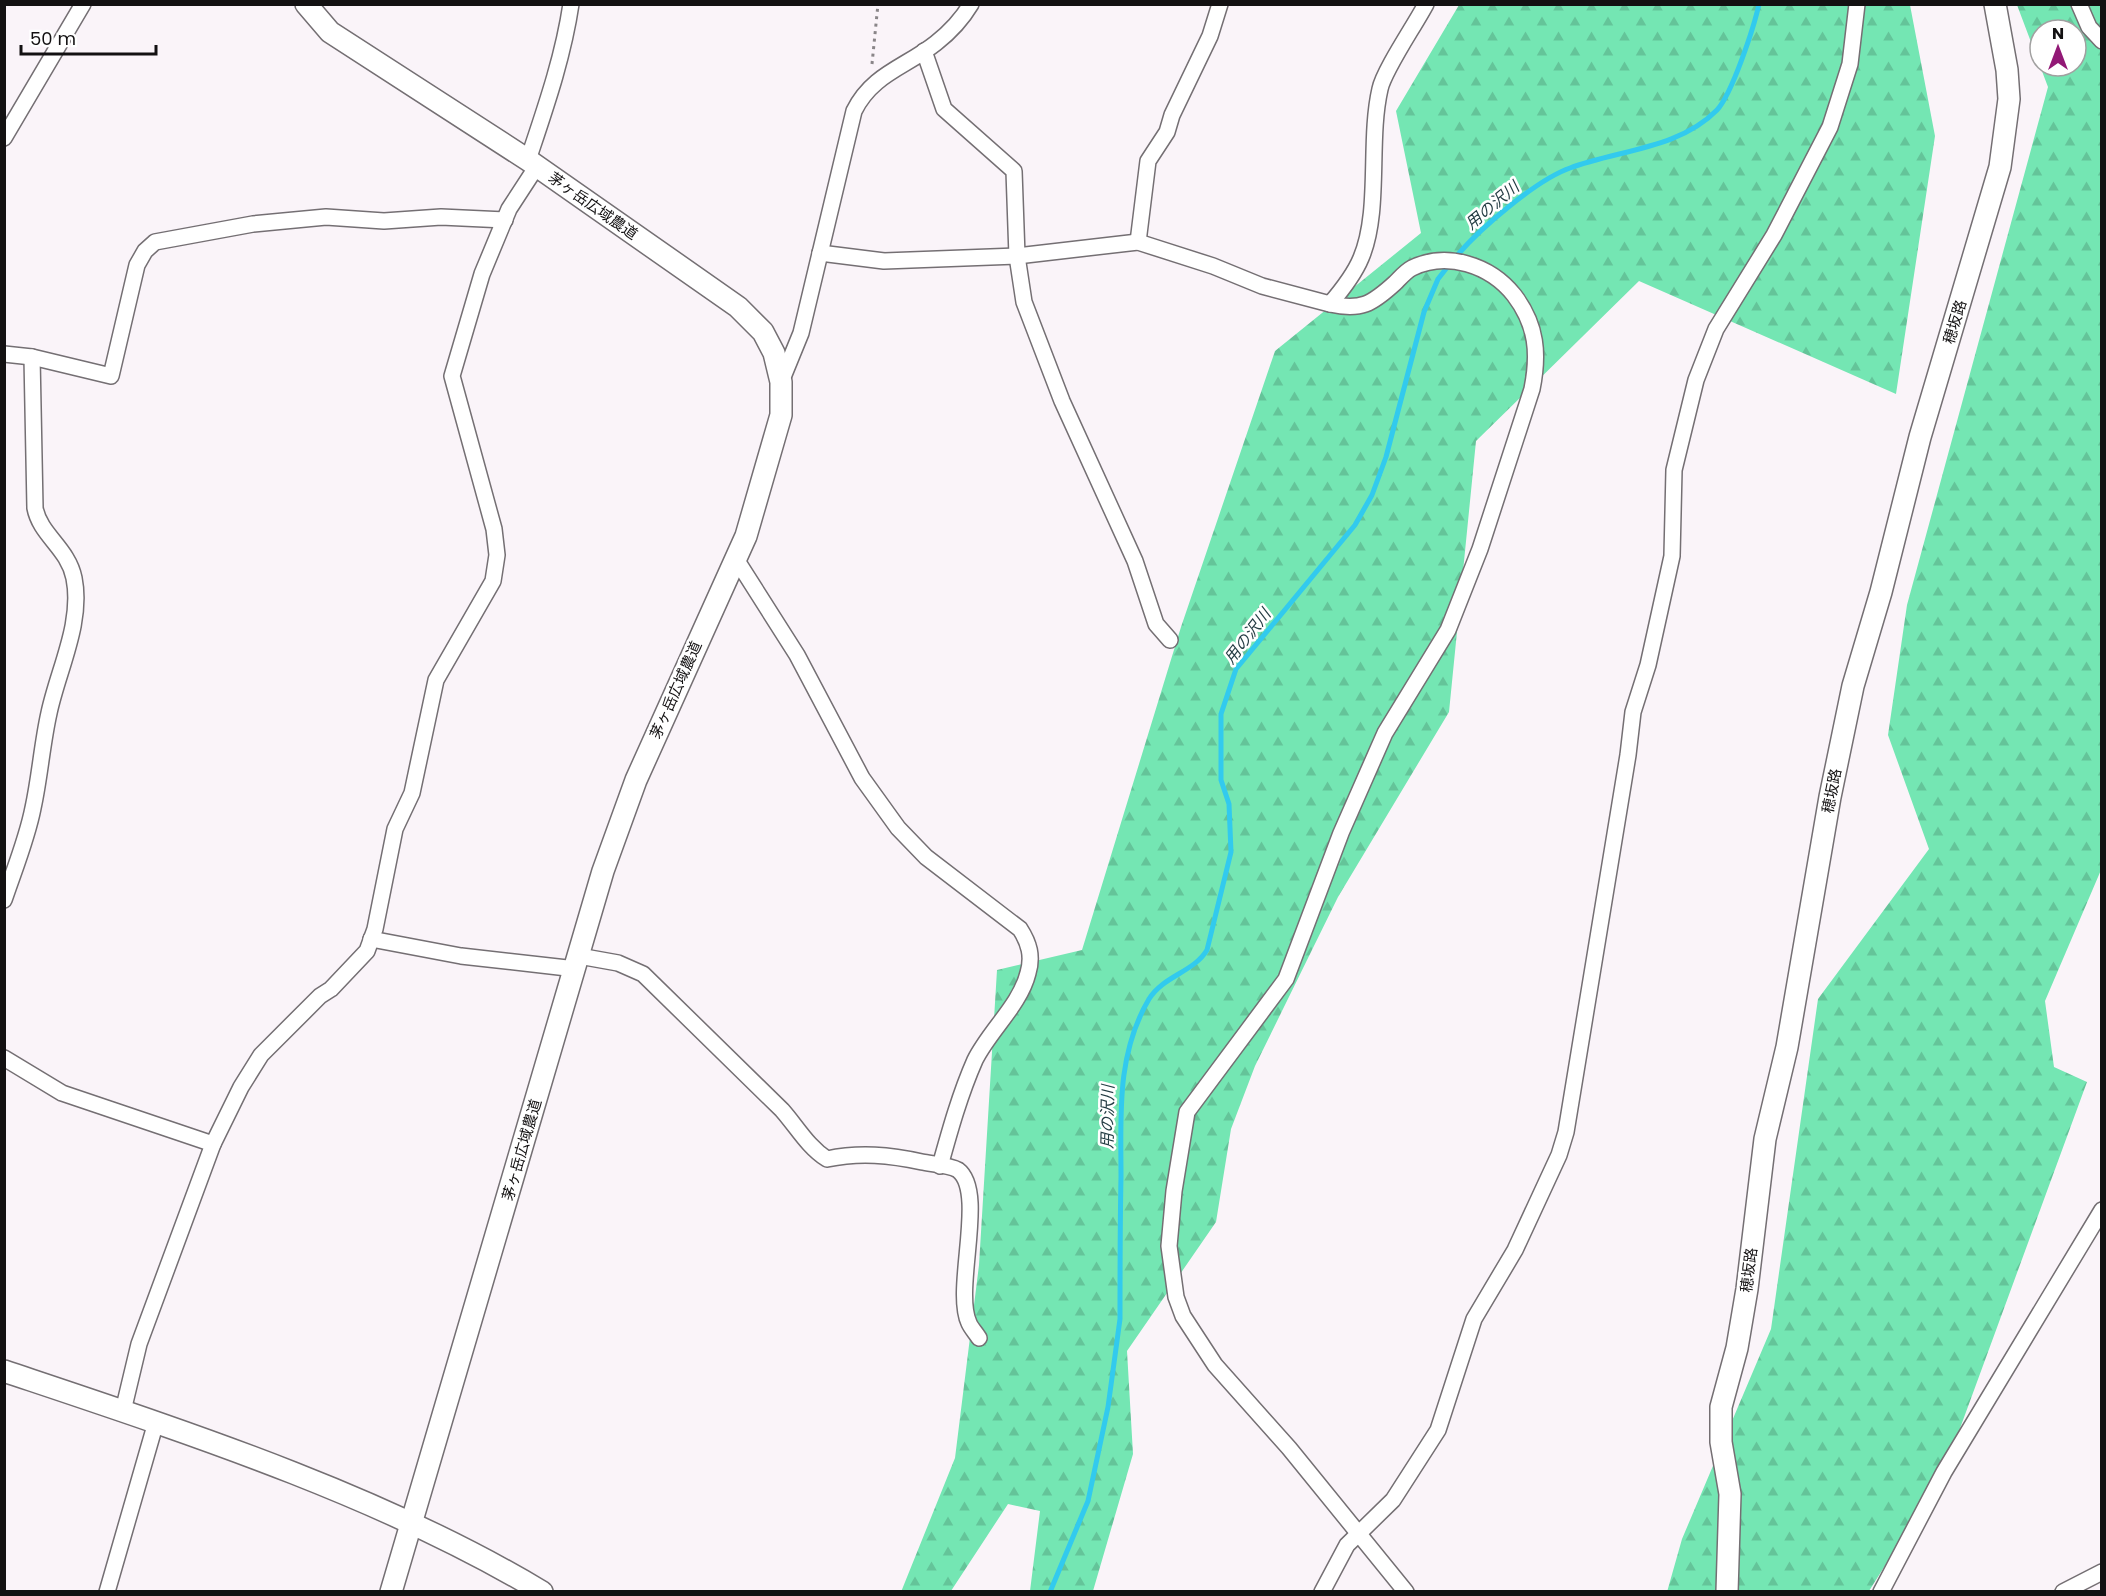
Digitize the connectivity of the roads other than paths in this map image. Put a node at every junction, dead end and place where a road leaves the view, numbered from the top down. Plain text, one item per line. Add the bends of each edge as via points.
1 (83, 4) edge
2 (306, 4) edge
3 (572, 4) edge
4 (971, 4) edge
5 (1220, 4) edge
6 (1426, 4) edge
7 (1857, 4) edge
8 (1995, 4) edge
9 (2079, 4) edge
10 (2102, 41) edge
11 (924, 51) junction
12 (4, 138) edge
13 (532, 163) junction
14 (505, 220) junction
15 (1138, 242) junction
16 (820, 253) junction
17 (1017, 256) junction
18 (1330, 304) junction
19 (4, 354) edge
20 (32, 357) junction
21 (782, 382) junction
22 (736, 559) junction
23 (1170, 640) dead end
24 (4, 900) edge
25 (371, 939) junction
26 (577, 963) junction
27 (4, 1058) edge
28 (213, 1144) junction
29 (940, 1166) junction
30 (2102, 1210) edge
31 (979, 1338) dead end
32 (4, 1371) edge
33 (123, 1411) junction
34 (156, 1422) junction
35 (411, 1523) junction
36 (1360, 1532) junction
37 (2102, 1572) edge
38 (107, 1592) edge
39 (391, 1592) edge
40 (542, 1592) edge
41 (1322, 1592) edge
42 (1406, 1592) edge
43 (1727, 1592) edge
44 (1881, 1592) edge
45 (2063, 1592) edge

1 - 12 street
2 - 13 street, 茅ヶ岳広域農道 via 330,32
3 - 13 street
4 - 11 street via 954,26
5 - 15 street via 1210,36 1167,132 1148,161
6 - 18 street via 1380,87 1369,229 1347,284
7 - 36 street via 1850,64 1830,127 1774,235 1716,328 1696,380 1674,470 1672,556 1648,665 1633,712 1566,1132 1559,1155 1503,1272 1474,1319 1438,1430 1393,1500
8 - 43 street, 穂坂路 via 2009,99 2000,167 1920,437 1853,686 1787,1047 1765,1139 1747,1289 1722,1407 1721,1442 1730,1494
9 - 10 street via 2089,27
11 - 16 street via 862,95 854,111
11 - 17 street via 944,109 1014,171
13 - 14 street
13 - 21 street, 茅ヶ岳広域農道 via 738,307 763,332
14 - 20 street via 441,217 384,221 326,217 253,224 156,242 144,251 137,266 111,376
14 - 25 street via 482,274 452,376 494,529 497,555 493,581 436,680 412,793 395,829
15 - 17 street
15 - 18 street via 1262,286
16 - 17 street via 884,261
16 - 21 street via 801,333
17 - 23 street via 1024,302 1062,401 1135,561 1156,624
18 - 36 street via 1348,308 1368,304 1410,268 1445,259 1483,269 1506,285 1524,308 1536,336 1537,364 1480,549 1448,630 1385,733 1341,833 1286,979 1187,1112 1174,1191 1169,1246 1176,1297 1183,1316 1215,1365
19 - 20 street
20 - 24 street via 35,508 38,522 68,559 75,605 49,712 33,810
21 - 22 street, 茅ヶ岳広域農道 via 781,415 768,466
22 - 26 street, 茅ヶ岳広域農道 via 636,780 603,871
22 - 29 street via 797,655 862,778 898,828 926,857 1020,929 1028,942 1028,974 976,1059 954,1113
25 - 26 street via 461,956
25 - 28 street via 367,951 331,989 261,1055
26 - 29 street via 618,963 643,974 782,1110 813,1151 827,1159 891,1155
26 - 35 street, 茅ヶ岳広域農道
27 - 28 street via 62,1093
28 - 33 street via 139,1344
29 - 31 street via 957,1169 965,1178 970,1208 965,1301 968,1322
30 - 44 street via 1944,1472
32 - 33 street
33 - 34 street
34 - 35 street
34 - 38 street
35 - 39 street, 茅ヶ岳広域農道
35 - 40 street
36 - 41 street via 1347,1545
36 - 42 street
37 - 45 street

